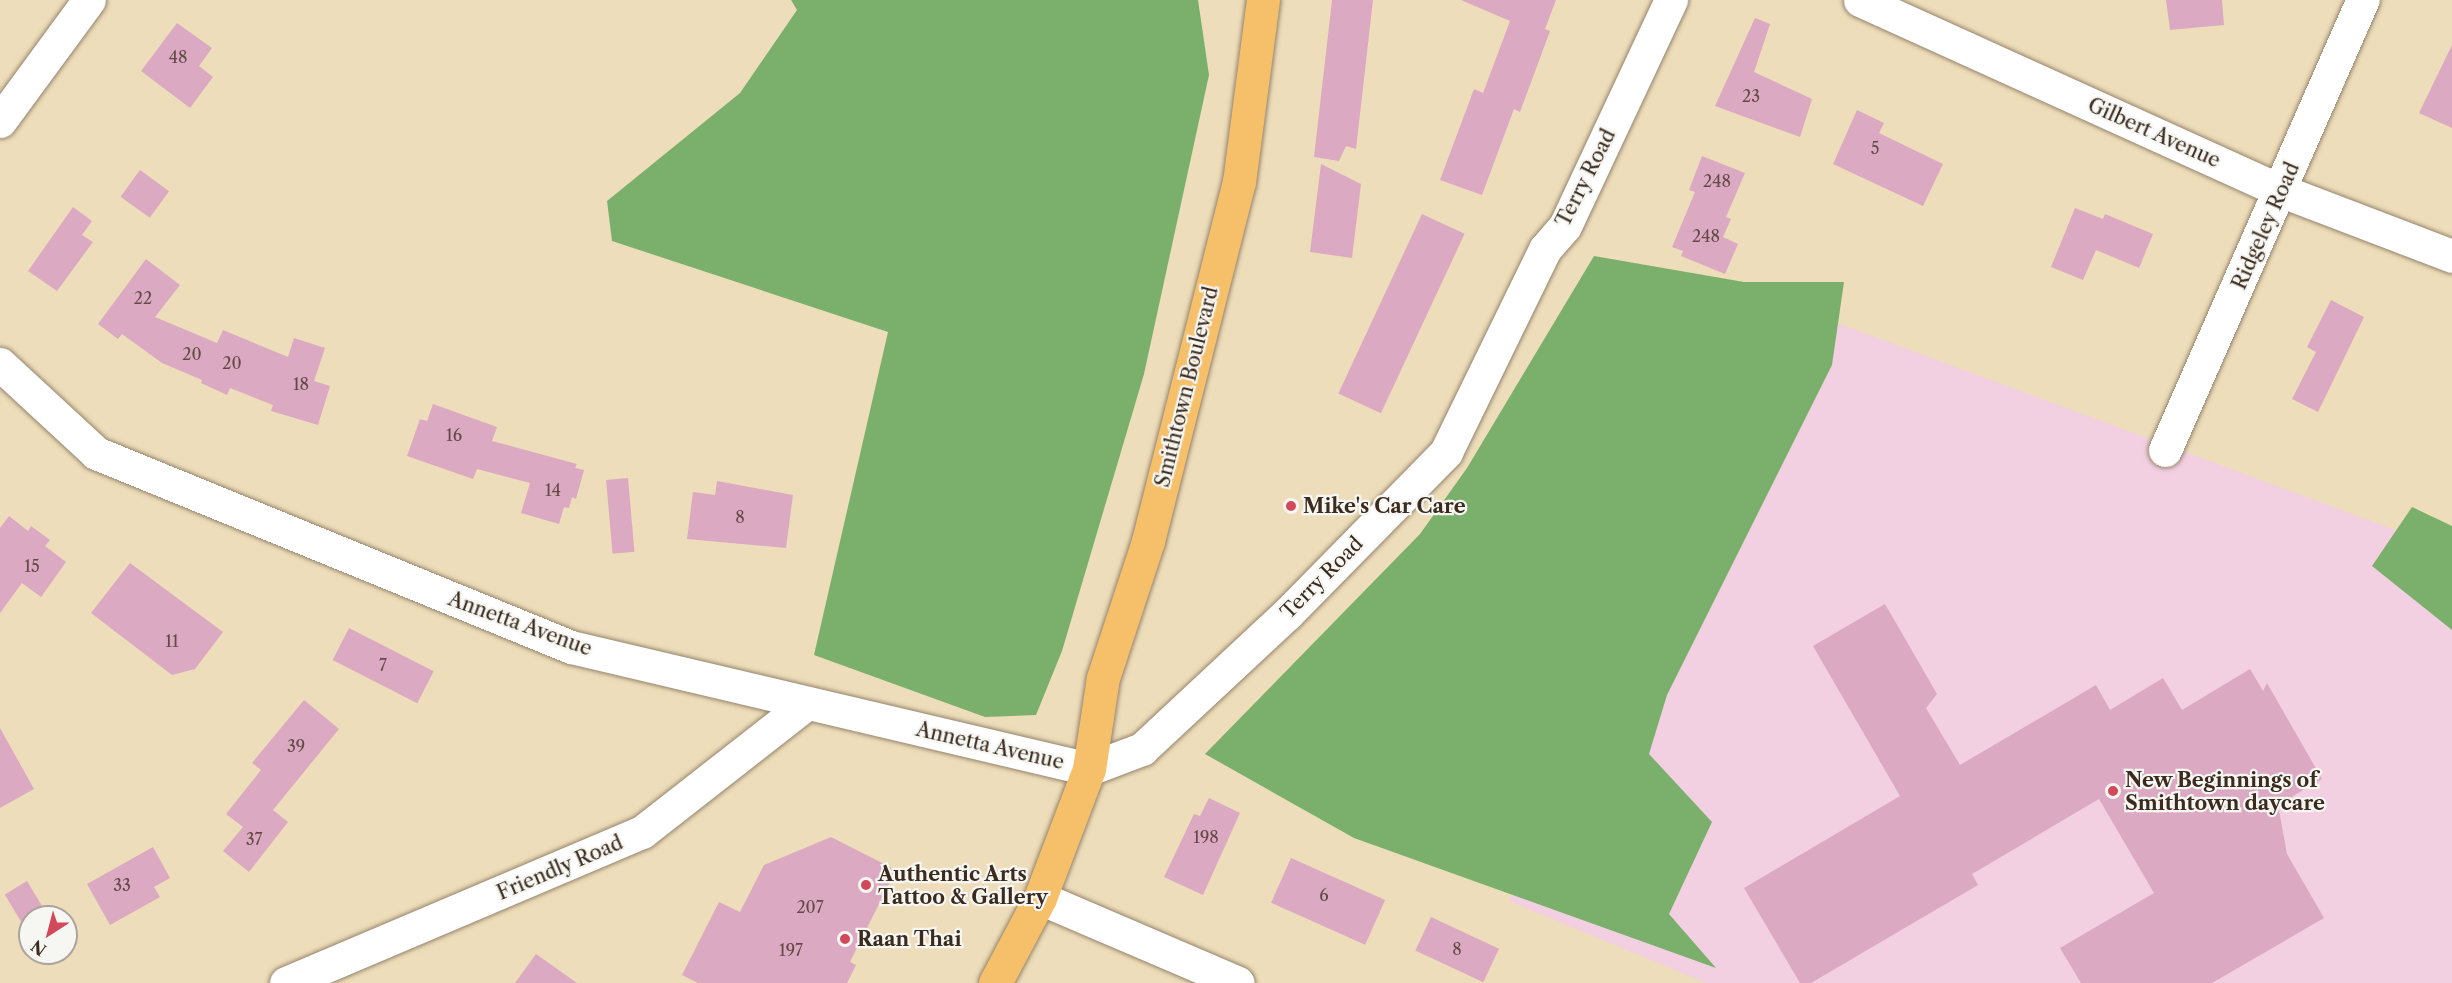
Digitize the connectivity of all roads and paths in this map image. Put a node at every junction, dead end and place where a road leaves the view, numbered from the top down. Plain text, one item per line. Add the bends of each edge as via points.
1 (89, 0) edge
2 (1263, 0) edge
3 (1671, 0) edge
4 (1860, 0) edge
5 (2363, 0) edge
6 (0, 121) edge
7 (2282, 191) junction
8 (2452, 256) edge
9 (0, 364) edge
10 (2165, 450) dead end
11 (806, 704) junction
12 (1089, 769) junction
13 (1040, 897) junction
14 (286, 983) edge
15 (995, 983) edge
16 (1238, 983) edge

1 - 6 street
2 - 12 main road, Smithtown Boulevard via 1239,182 1148,541 1103,678
3 - 12 street, Terry Road via 1565,226 1545,249 1446,452 1287,614 1142,749
4 - 7 street, Gilbert Avenue
5 - 7 street, Ridgeley Road
7 - 8 street, Gilbert Avenue
7 - 10 street, Ridgeley Road
9 - 11 street, Annetta Avenue via 96,453 571,647
11 - 12 street, Annetta Avenue
11 - 14 street, Friendly Road via 642,832
12 - 13 main road
13 - 15 main road
13 - 16 street

